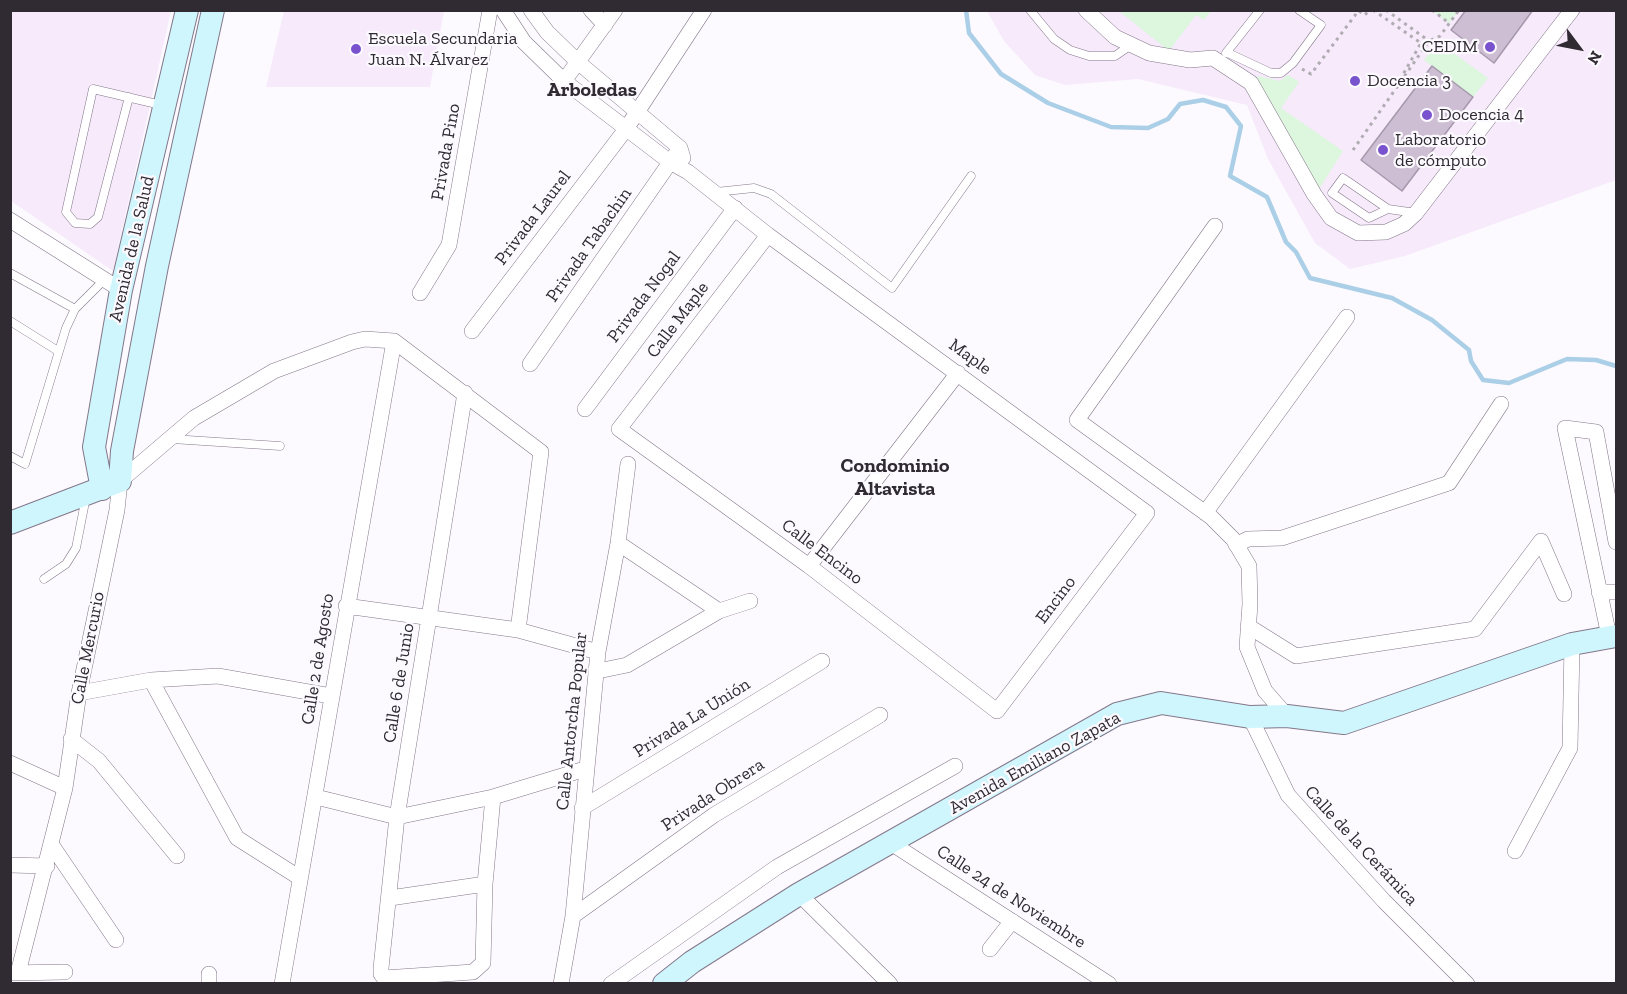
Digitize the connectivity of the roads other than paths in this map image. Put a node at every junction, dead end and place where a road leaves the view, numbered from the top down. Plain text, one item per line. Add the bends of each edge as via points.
1 (188, 10) edge
2 (213, 10) edge
3 (490, 10) edge
4 (503, 10) edge
5 (531, 10) edge
6 (591, 10) edge
7 (615, 10) edge
8 (704, 10) edge
9 (1030, 10) edge
10 (1260, 10) edge
11 (1299, 10) edge
12 (1572, 10) edge
13 (1086, 11) edge
14 (604, 25) junction
15 (1131, 45) junction
16 (1221, 55) junction
17 (579, 63) junction
18 (564, 81) junction
19 (129, 98) junction
20 (166, 106) junction
21 (638, 111) junction
22 (626, 129) junction
23 (680, 148) junction
24 (670, 162) junction
25 (688, 172) junction
26 (971, 176) dead end
27 (713, 192) junction
28 (735, 208) junction
29 (1388, 209) junction
30 (1416, 213) junction
31 (10, 220) edge
32 (1215, 226) dead end
33 (768, 235) junction
34 (10, 273) edge
35 (112, 285) junction
36 (420, 293) dead end
37 (75, 309) junction
38 (1347, 316) dead end
39 (10, 321) edge
40 (472, 331) dead end
41 (394, 341) junction
42 (58, 351) junction
43 (530, 364) dead end
44 (958, 373) junction
45 (465, 393) junction
46 (1501, 404) dead end
47 (585, 409) dead end
48 (619, 429) joint
49 (171, 439) junction
50 (280, 446) dead end
51 (10, 456) edge
52 (628, 464) dead end
53 (103, 488) junction
54 (1146, 513) joint
55 (1205, 513) junction
56 (10, 523) edge
57 (1617, 542) edge
58 (618, 543) junction
59 (1236, 545) junction
60 (809, 566) junction
61 (44, 579) dead end
62 (1599, 592) junction
63 (1617, 592) edge
64 (1564, 594) dead end
65 (750, 602) dead end
66 (346, 606) junction
67 (719, 611) junction
68 (429, 618) junction
69 (1248, 626) junction
70 (518, 630) junction
71 (1613, 636) edge
72 (1572, 644) junction
73 (598, 652) junction
74 (822, 661) dead end
75 (598, 670) junction
76 (151, 680) junction
77 (79, 693) junction
78 (332, 696) junction
79 (998, 711) joint
80 (880, 715) dead end
81 (1287, 716) junction
82 (1250, 717) junction
83 (71, 739) junction
84 (10, 763) edge
85 (955, 766) dead end
86 (585, 770) junction
87 (65, 788) junction
88 (316, 797) junction
89 (493, 797) junction
90 (582, 808) junction
91 (397, 817) junction
92 (891, 843) junction
93 (51, 844) junction
94 (1515, 851) dead end
95 (177, 856) dead end
96 (10, 865) edge
97 (47, 866) junction
98 (300, 878) junction
99 (484, 884) junction
100 (799, 894) junction
101 (390, 898) junction
102 (573, 916) junction
103 (1012, 921) junction
104 (116, 940) dead end
105 (990, 949) dead end
106 (65, 972) dead end
107 (14, 973) edge
108 (1106, 983) edge
109 (282, 984) edge
110 (561, 984) edge
111 (611, 984) edge
112 (664, 984) edge
113 (890, 984) edge
114 (1467, 984) edge

1 - 20 street, Avenida de la Salud
2 - 53 street, Avenida de la Salud via 157,266 122,451
3 - 36 street, Privada Pino via 449,245
4 - 18 street, Maple via 524,42
5 - 17 street
6 - 14 street
7 - 14 street
8 - 21 street
9 - 15 lane via 1054,39 1070,50 1089,56 1115,56
10 - 16 lane
11 - 16 lane via 1322,25 1281,73
12 - 30 street
13 - 15 street via 1115,38
14 - 17 street
15 - 16 street via 1149,53 1190,60
16 - 30 street via 1251,83 1331,218 1358,232 1386,232
17 - 18 street
17 - 21 street
18 - 22 street, Maple
19 - 19 lane via 98,218 90,224 75,223 66,212 93,89
19 - 20 lane
20 - 35 street, Avenida de la Salud
21 - 22 street, Privada Laurel
21 - 23 street
22 - 24 street, Maple
22 - 40 street, Privada Laurel
23 - 24 street, Privada Tabachin
23 - 25 street
24 - 25 street, Maple
24 - 43 street, Privada Tabachin
25 - 27 street, Maple
26 - 27 lane via 892,288 771,194 754,188
27 - 28 street, Maple
28 - 33 street, Maple
28 - 47 street, Privada Nogal
29 - 29 lane via 1343,178 1332,193 1369,218
29 - 30 lane
31 - 35 street
32 - 55 street via 1077,420
33 - 44 street, Maple
33 - 48 street, Calle Maple
34 - 37 lane
35 - 37 lane
35 - 53 street, Avenida de la Salud via 94,447
37 - 42 lane
38 - 55 street
39 - 42 lane
41 - 45 street
41 - 49 street via 352,342 274,371 194,418
41 - 66 street, Calle 2 de Agosto
42 - 51 lane via 25,464
44 - 54 street, Maple
44 - 60 street
45 - 68 street, Calle 6 de Junio
45 - 70 street via 541,452
46 - 59 street via 1449,483 1282,538 1248,539
48 - 60 street, Calle Encino
49 - 50 lane
49 - 53 street
52 - 58 street, Calle Antorcha Popular
53 - 56 street
53 - 61 lane via 66,564
53 - 77 street, Calle Mercurio via 117,510
54 - 79 street, Encino
55 - 59 street
57 - 62 street via 1596,432 1565,428
58 - 67 street
58 - 73 street, Calle Antorcha Popular
59 - 69 street via 1249,566
60 - 79 street, Calle Encino
62 - 63 street
62 - 71 street
64 - 69 street via 1541,541 1475,629 1296,656
65 - 67 street
66 - 68 street
66 - 78 street, Calle 2 de Agosto
67 - 75 street via 627,665
68 - 70 street
68 - 91 street, Calle 6 de Junio
69 - 81 street via 1247,647 1265,691
70 - 73 street
71 - 72 street, Avenida Emiliano Zapata
72 - 81 street, Avenida Emiliano Zapata via 1344,723
72 - 94 street via 1570,748
73 - 75 street, Calle Antorcha Popular
74 - 90 street, Privada La Unión
75 - 86 street, Calle Antorcha Popular
76 - 77 street
76 - 78 street via 218,676
76 - 98 street via 237,838
77 - 83 street, Calle Mercurio
78 - 88 street, Calle 2 de Agosto
80 - 102 street, Privada Obrera via 714,815
81 - 82 street, Avenida Emiliano Zapata
82 - 92 street, Avenida Emiliano Zapata via 1161,703 1117,714
82 - 114 street, Calle de la Cerámica via 1288,795 1384,901
83 - 87 street, Calle Mercurio
83 - 95 street via 99,761
84 - 87 street
85 - 111 street via 777,867
86 - 89 street
86 - 90 street, Calle Antorcha Popular
87 - 93 street, Calle Mercurio
88 - 91 street
88 - 98 street, Calle 2 de Agosto
89 - 91 street
89 - 99 street
90 - 102 street, Calle Antorcha Popular
91 - 101 street, Calle 6 de Junio
92 - 100 street, Avenida Emiliano Zapata
92 - 103 street, Calle 24 de Noviembre
93 - 97 street, Calle Mercurio
93 - 104 street
96 - 97 street
97 - 107 street, Calle Mercurio
98 - 109 street, Calle 2 de Agosto
99 - 101 street
99 - 101 street, Calle 6 de Junio via 483,963 472,972 384,978 381,968
100 - 112 street, Avenida Emiliano Zapata
100 - 113 street
102 - 110 street, Calle Antorcha Popular
103 - 105 street
103 - 108 street, Calle 24 de Noviembre
106 - 107 street

